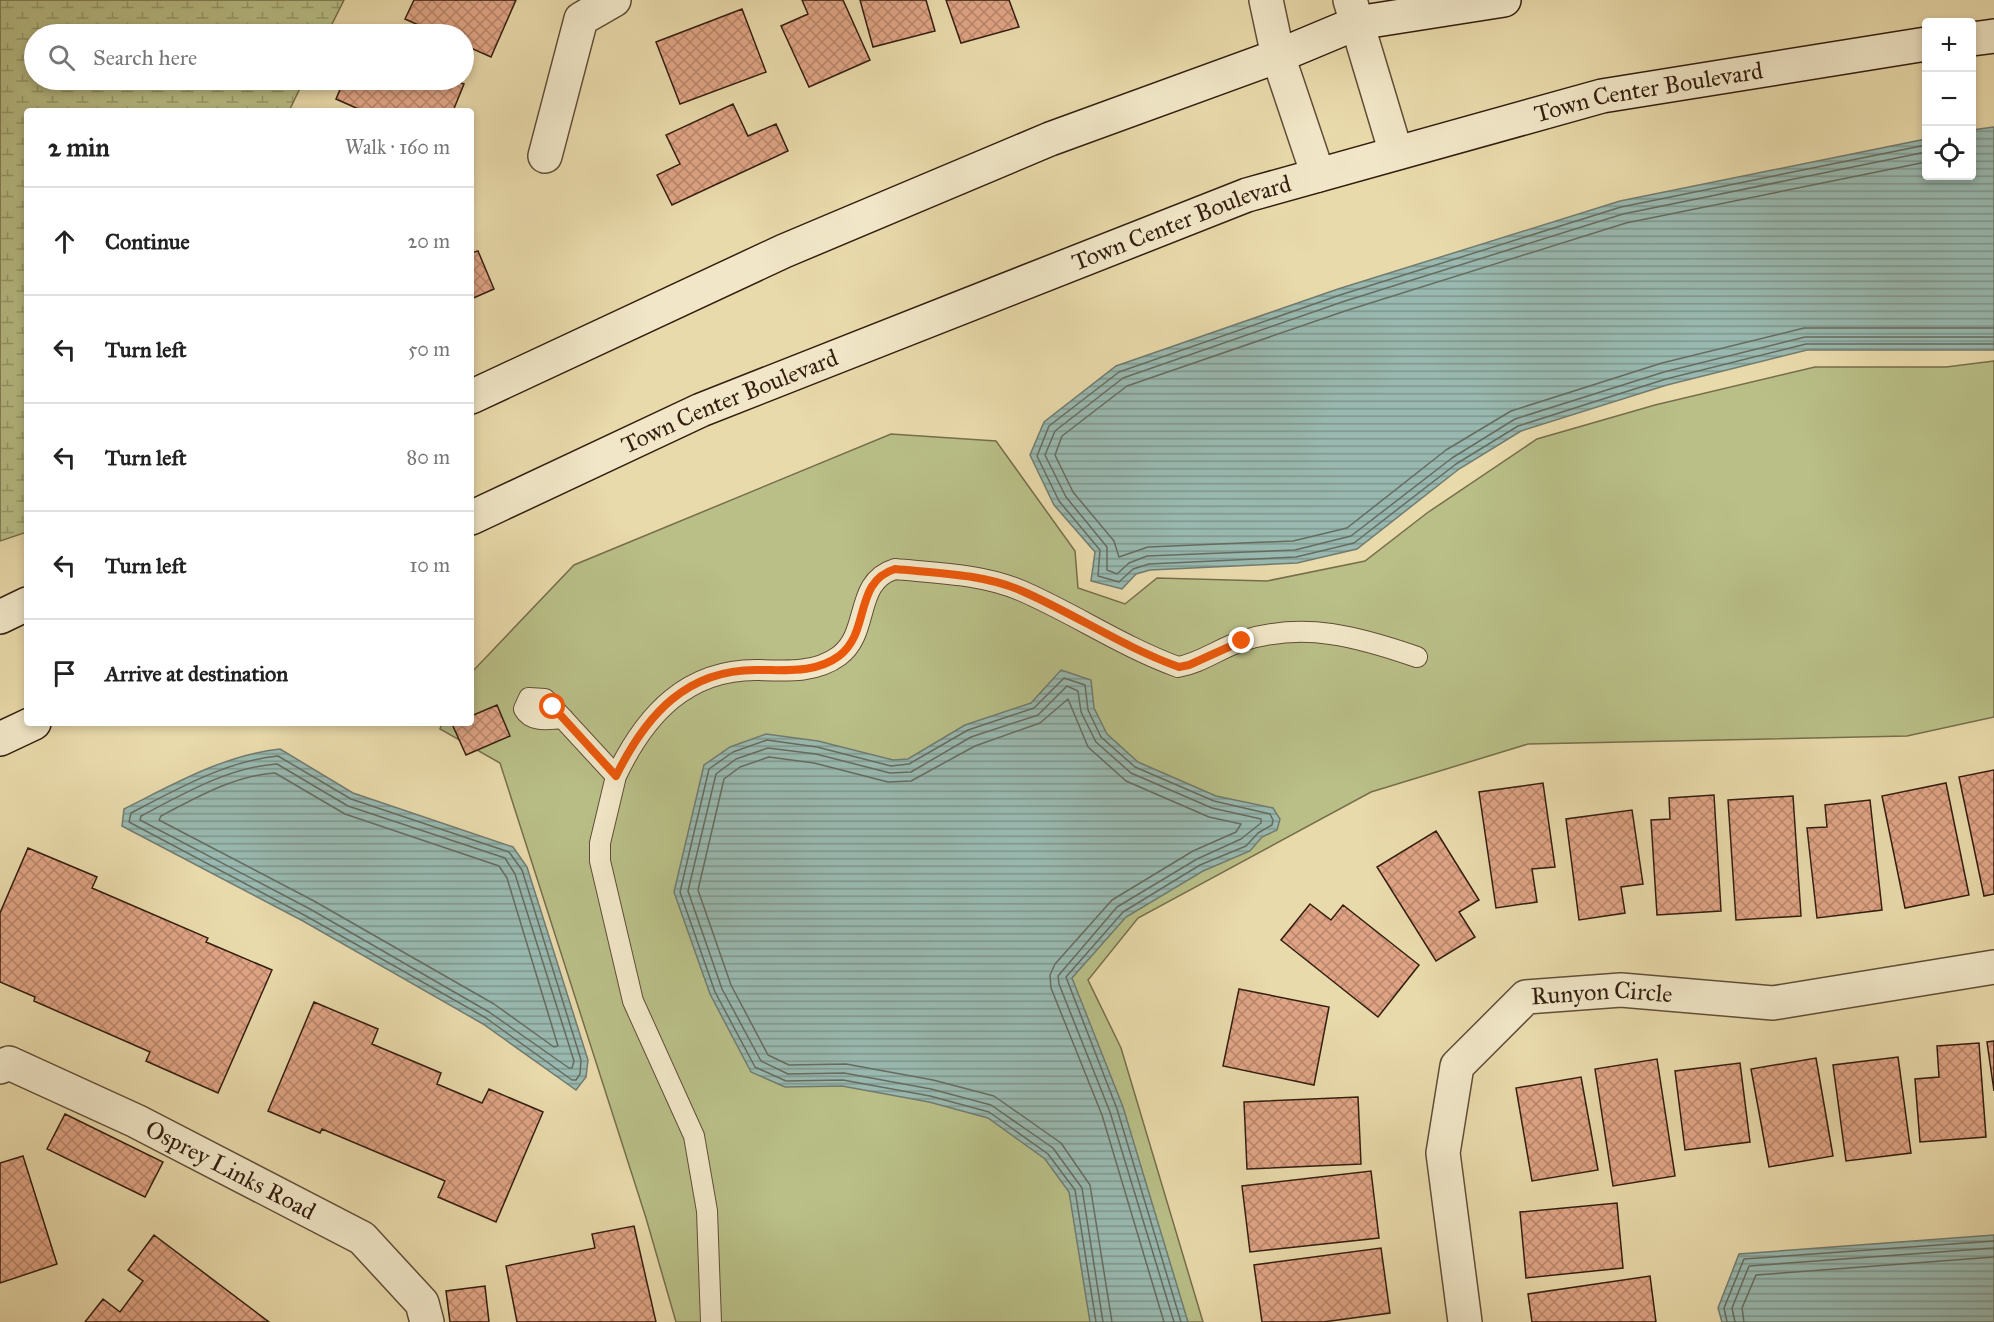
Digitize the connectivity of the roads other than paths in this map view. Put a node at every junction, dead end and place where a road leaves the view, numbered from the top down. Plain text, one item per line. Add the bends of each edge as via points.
1 (614, 0) edge
2 (1266, 0) edge
3 (1504, 0) edge
4 (1354, 12) edge
5 (1994, 36) edge
6 (1976, 38) edge
7 (1922, 45) edge
8 (1278, 56) junction
9 (1396, 153) junction
10 (545, 156) dead end
11 (1318, 175) junction
12 (474, 396) edge
13 (474, 517) edge
14 (24, 605) edge
15 (0, 617) edge
16 (1417, 657) dead end
17 (563, 718) dead end
18 (28, 726) edge
19 (0, 739) edge
20 (616, 776) junction
21 (1994, 967) edge
22 (0, 1067) edge
23 (427, 1322) edge
24 (711, 1322) edge
25 (1465, 1322) edge

1 - 10 main road via 581,19
2 - 8 main road
3 - 4 main road
4 - 8 main road
4 - 9 main road
5 - 6 main road
7 - 9 main road, Town Center Boulevard via 1602,96
8 - 11 main road
8 - 12 main road via 1050,139 784,250
9 - 11 main road, Town Center Boulevard
11 - 13 main road, Town Center Boulevard via 1247,195 701,410
14 - 15 main road
16 - 20 lane via 1350,635 1312,630 1242,641 1179,667 1113,639 1021,590 990,581 895,569 882,573 871,585 856,636 840,655 820,667 723,671 692,684 659,710 633,740
17 - 20 lane
18 - 19 main road
20 - 24 lane via 600,843 600,861 633,1001 694,1136 707,1211
21 - 25 main road, Runyon Circle via 1773,1003 1621,990 1526,997 1457,1066 1443,1153
22 - 23 main road, Osprey Links Road via 9,1064 136,1121 362,1238 422,1303

